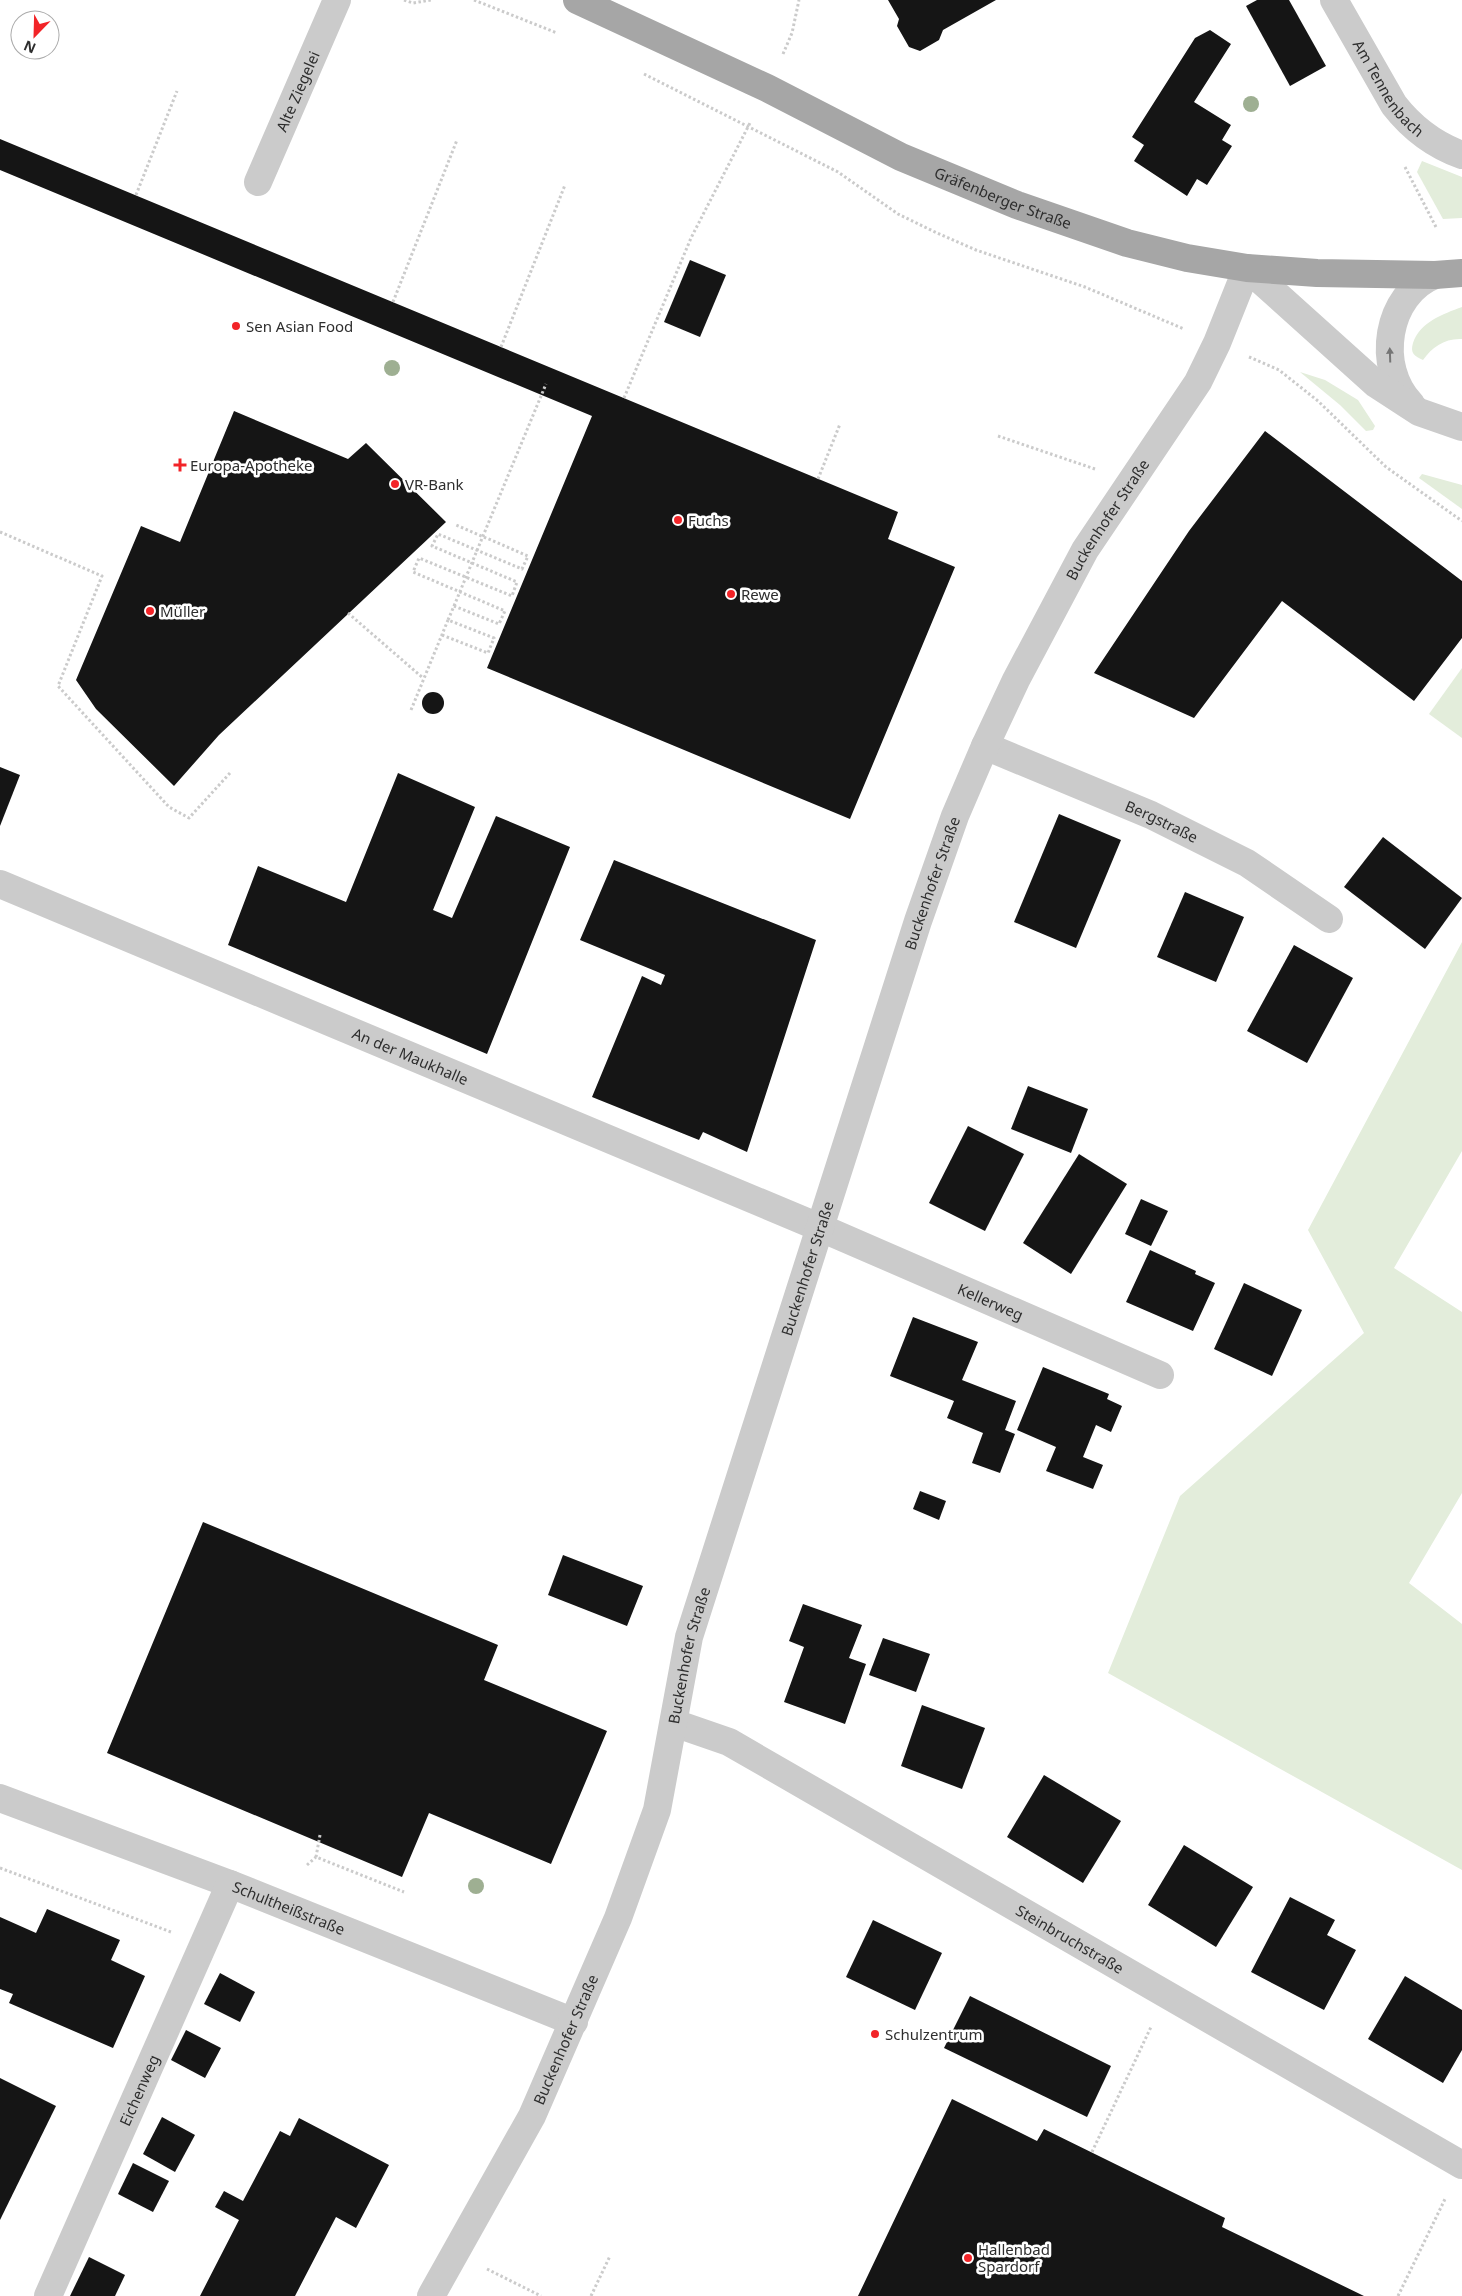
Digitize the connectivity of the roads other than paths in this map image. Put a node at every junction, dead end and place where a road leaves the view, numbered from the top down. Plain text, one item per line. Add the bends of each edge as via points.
1 (337, 0) edge
2 (577, 0) edge
3 (1334, 0) edge
4 (1462, 155) edge
5 (258, 182) dead end
6 (1247, 268) junction
7 (1462, 273) edge
8 (1435, 275) junction
9 (1419, 412) junction
10 (1462, 427) edge
11 (984, 746) junction
12 (0, 884) edge
13 (1329, 919) dead end
14 (821, 1228) junction
15 (1160, 1375) dead end
16 (674, 1723) junction
17 (0, 1798) edge
18 (230, 1884) junction
19 (574, 2022) junction
20 (1462, 2165) edge
21 (48, 2296) edge
22 (431, 2296) edge

1 - 5 street, Alte Ziegelei
2 - 6 main road, Gräfenberger Straße via 767,88 901,157 1017,205 1127,242 1188,258
3 - 4 street, Am Tennenbach via 1404,118 1433,142
6 - 8 main road, Gräfenberger Straße
6 - 9 street via 1376,384
6 - 11 street, Buckenhofer Straße via 1198,382 1081,558
7 - 8 main road, Gräfenberger Straße
9 -> 8 street via 1404,397 1396,379 1390,363 1390,336 1404,297 1421,280
9 - 10 street
11 - 13 street, Bergstraße via 1151,815 1247,863
11 - 14 street, Buckenhofer Straße via 918,921
12 - 14 street, An der Maukhalle
14 - 15 street, Kellerweg
14 - 16 street, Buckenhofer Straße via 689,1637
16 - 19 street, Buckenhofer Straße via 657,1810 618,1918
16 - 20 street, Steinbruchstraße via 729,1742
17 - 18 street, Schultheißstraße
18 - 19 street, Schultheißstraße
18 - 21 street, Eichenweg
19 - 22 street, Buckenhofer Straße via 532,2116

